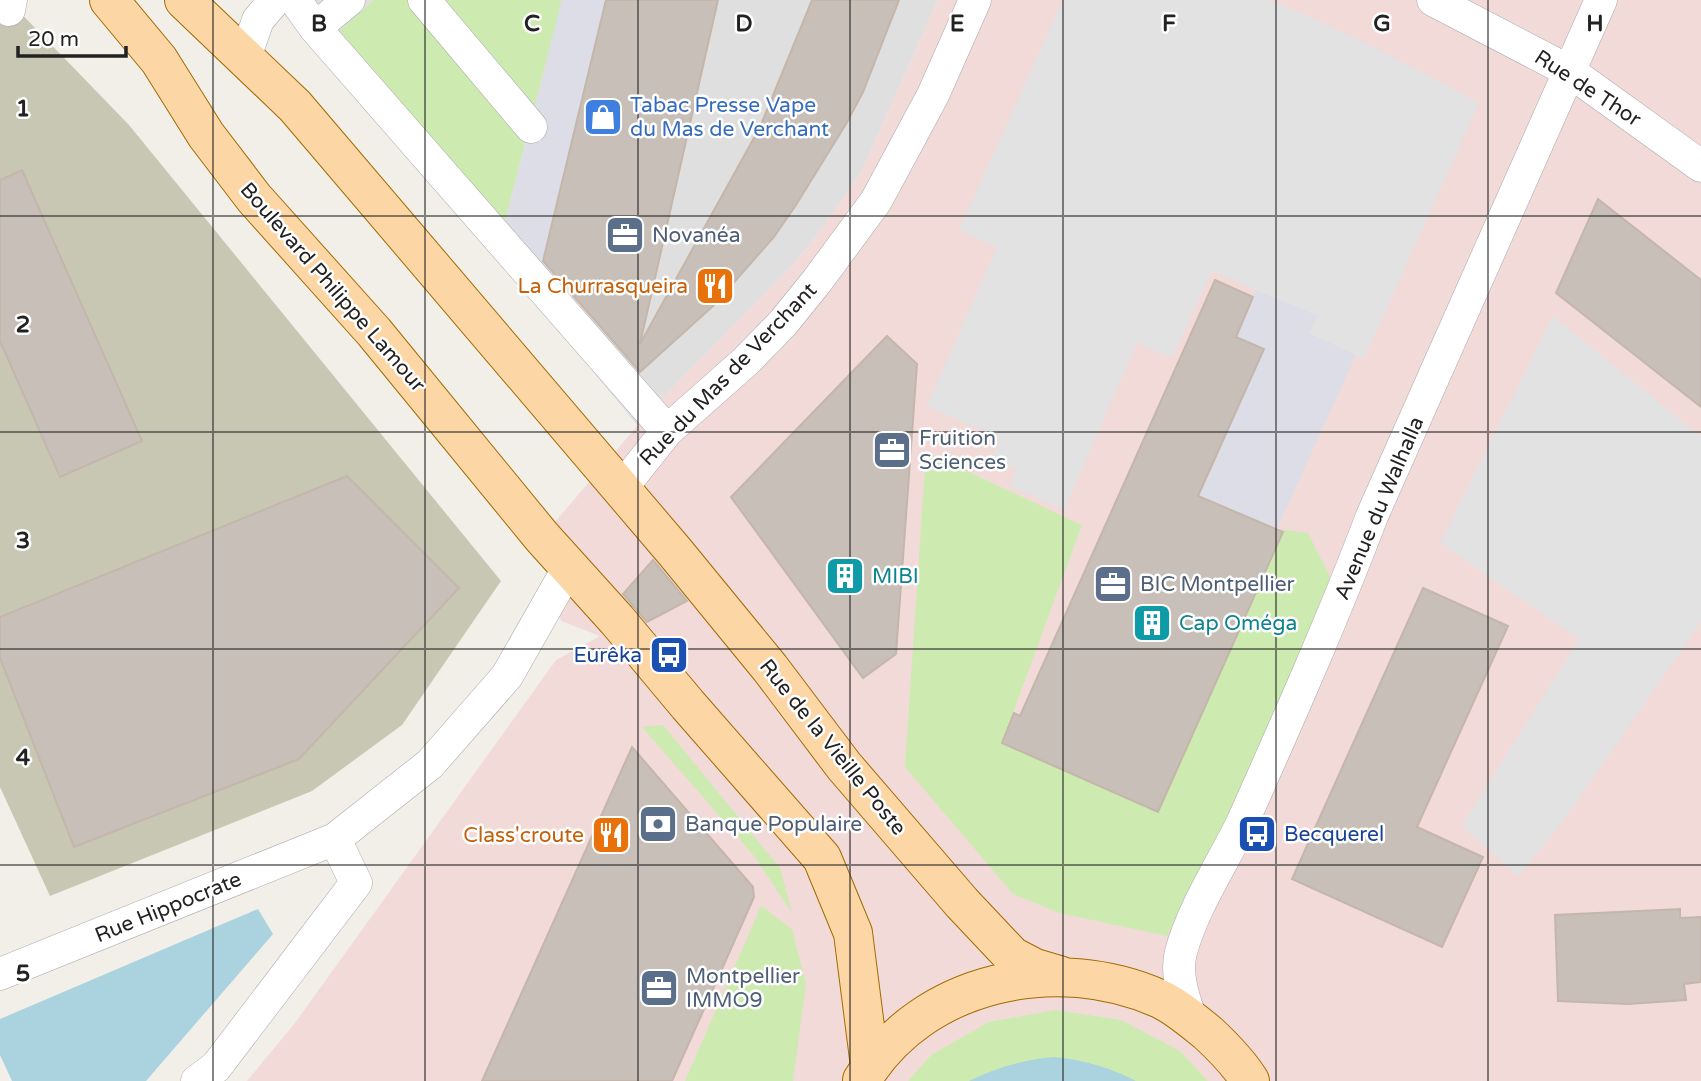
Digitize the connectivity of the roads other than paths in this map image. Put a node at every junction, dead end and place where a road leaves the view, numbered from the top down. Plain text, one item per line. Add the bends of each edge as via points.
1 (109, 0) edge
2 (184, 0) edge
3 (275, 0) edge
4 (295, 0) edge
5 (349, 0) edge
6 (424, 0) edge
7 (975, 0) edge
8 (1433, 0) edge
9 (1601, 0) edge
10 (316, 29) junction
11 (244, 60) junction
12 (1569, 71) junction
13 (531, 127) dead end
14 (1701, 166) edge
15 (667, 431) junction
16 (625, 493) junction
17 (569, 567) junction
18 (335, 839) junction
19 (0, 974) edge
20 (1062, 976) junction
21 (1191, 1019) junction
22 (866, 1073) edge
23 (1253, 1080) edge
24 (197, 1081) edge

1 - 17 main road, Boulevard Philippe Lamour via 159,60 206,135 254,198 374,331
2 - 11 main road
3 - 11 street via 258,20
4 - 10 street
5 - 10 street
6 - 13 street
7 - 15 street, Rue du Mas de Verchant via 933,95 876,201 783,323
8 - 12 street, Rue de Thor
9 - 12 street, Avenue du Walhalla
10 - 15 street
11 - 16 main road via 295,106
12 - 14 street, Rue de Thor
12 - 21 street, Avenue du Walhalla via 1241,824 1188,931 1180,967
15 - 16 street, Rue du Mas de Verchant via 628,480
16 - 20 main road, Rue de la Vieille Poste via 770,668 844,766 962,903 1012,956
17 - 18 street via 507,676 430,764
17 - 22 main road via 822,858 853,933
18 - 19 street, Rue Hippocrate
18 - 24 street via 356,883 216,1067
20 - 21 main road via 1130,988 1162,1000
20 - 22 main road via 976,989 946,1003 901,1034
21 - 23 main road

